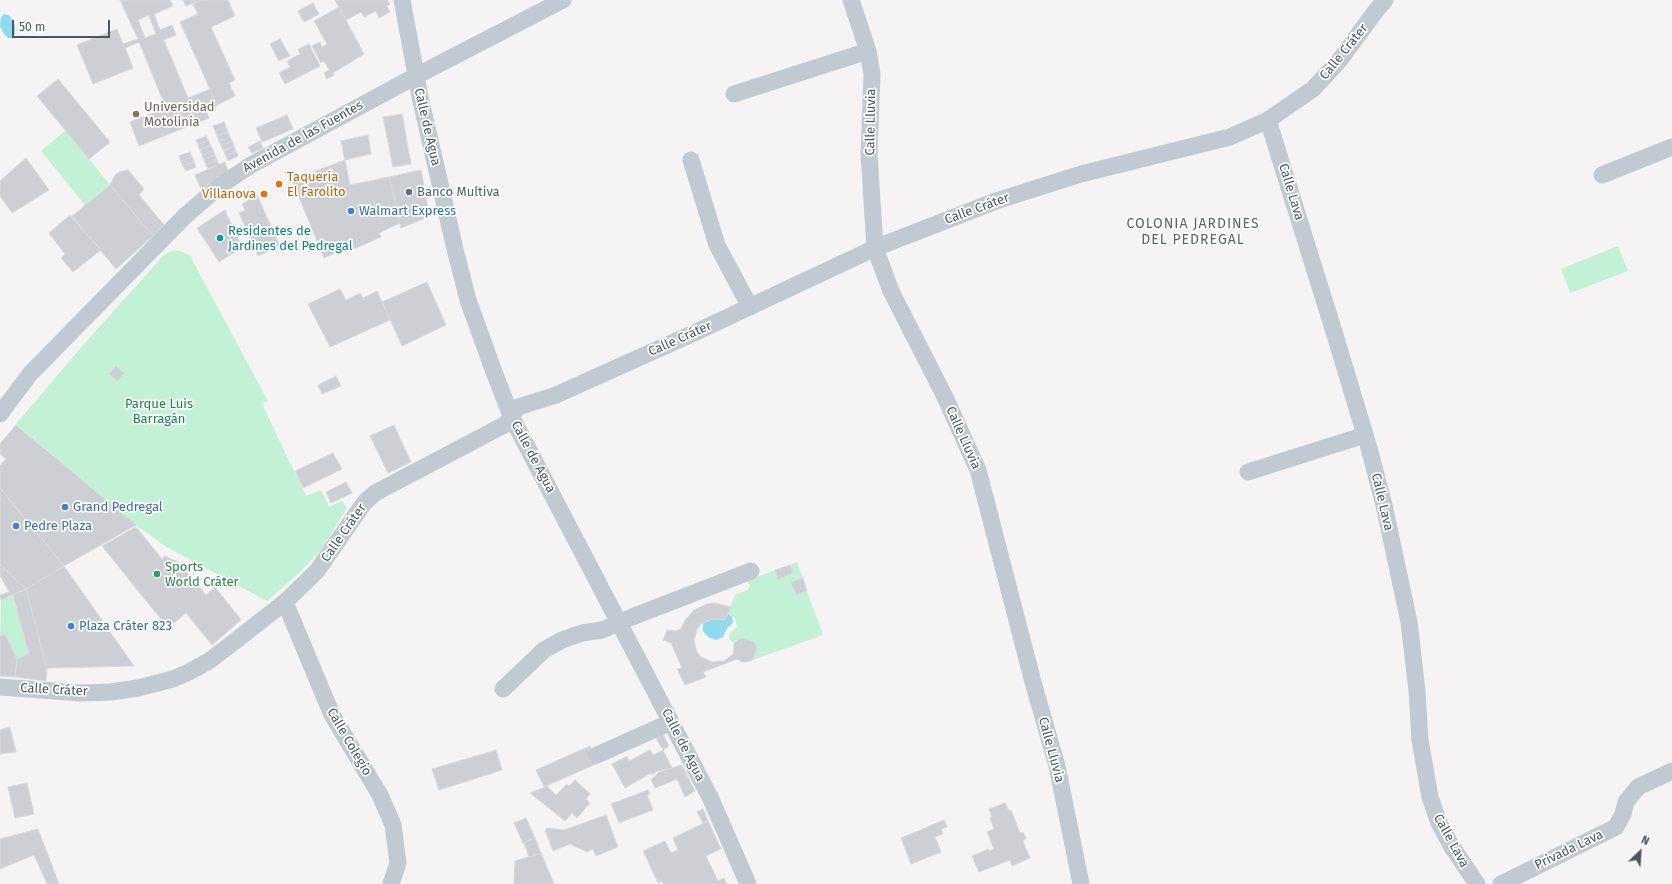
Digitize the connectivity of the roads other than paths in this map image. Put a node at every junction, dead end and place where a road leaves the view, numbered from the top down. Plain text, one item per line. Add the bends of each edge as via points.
1 (402, 0) edge
2 (563, 0) edge
3 (851, 0) edge
4 (1385, 0) edge
5 (868, 51) junction
6 (416, 76) junction
7 (734, 94) dead end
8 (1268, 120) junction
9 (1672, 147) edge
10 (691, 160) dead end
11 (1602, 175) dead end
12 (875, 248) junction
13 (750, 307) junction
14 (0, 414) edge
15 (511, 416) junction
16 (1365, 435) junction
17 (1248, 472) dead end
18 (751, 571) dead end
19 (284, 602) junction
20 (619, 623) junction
21 (0, 687) edge
22 (503, 689) dead end
23 (672, 722) junction
24 (597, 755) dead end
25 (1672, 771) edge
26 (391, 884) edge
27 (748, 884) edge
28 (1081, 884) edge
29 (1477, 884) edge
30 (1501, 884) edge

1 - 6 street, Calle de Agua
2 - 6 street, Avenida de las Fuentes
3 - 5 street, Calle Lluvia
4 - 8 street, Calle Cráter via 1339,61 1313,89
5 - 7 street
5 - 12 street, Calle Lluvia via 872,74 870,154
6 - 14 street, Avenida de las Fuentes via 251,165 221,185 185,216 30,374
6 - 15 street, Calle de Agua via 468,300
8 - 12 street, Calle Cráter via 1230,136 1080,174 996,201
8 - 16 street, Calle Lava
9 - 11 street
10 - 13 street via 717,245
12 - 13 street, Calle Cráter
12 - 28 street, Calle Lluvia via 891,291 945,397 978,470 1057,766
13 - 15 street, Calle Cráter via 556,395 518,407
15 - 19 street, Calle Cráter via 506,424 375,493 364,502 317,571
15 - 20 street, Calle de Agua
16 - 17 street
16 - 29 street, Calle Lava via 1384,505 1409,622 1420,740 1430,797 1442,829
18 - 20 street
19 - 21 street, Calle Cráter via 209,661 173,679 111,692 81,693
19 - 26 street, Calle Colegio via 332,715 380,795 393,825 398,863
20 - 22 street via 602,630 572,636 544,650
20 - 23 street, Calle de Agua
23 - 24 street
23 - 27 street, Calle de Agua via 710,797
25 - 30 street, Privada Lava via 1638,787 1626,802 1616,827

